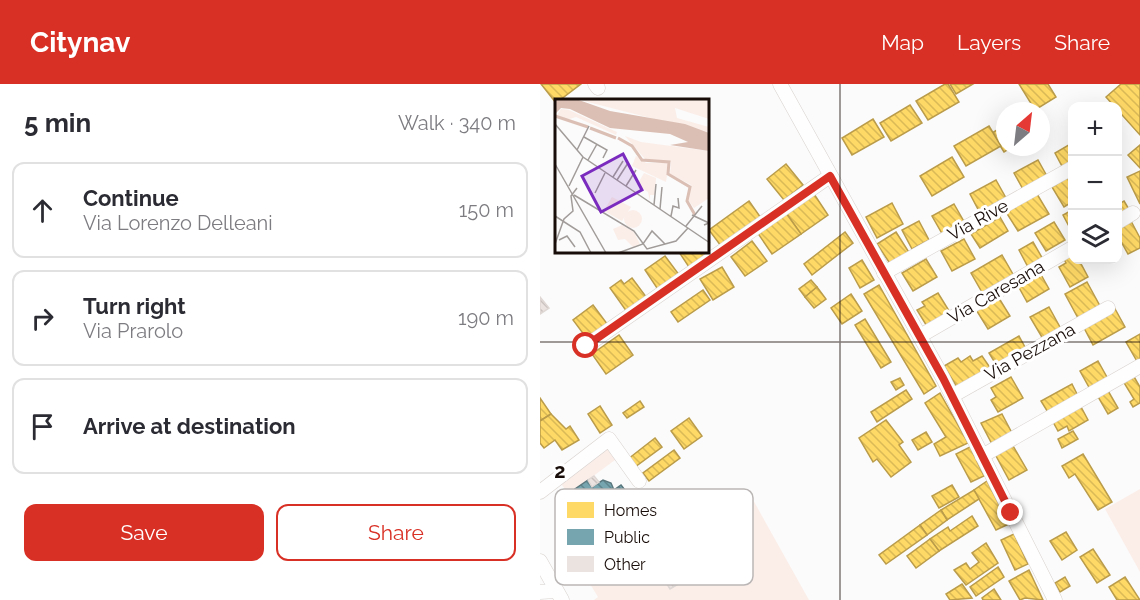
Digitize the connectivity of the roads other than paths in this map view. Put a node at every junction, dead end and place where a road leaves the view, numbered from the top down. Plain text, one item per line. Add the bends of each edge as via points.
1 (780, 84) edge
2 (1068, 170) edge
3 (830, 176) junction
4 (1132, 213) dead end
5 (1122, 219) edge
6 (1068, 250) edge
7 (884, 273) junction
8 (1108, 308) dead end
9 (920, 336) junction
10 (586, 346) dead end
11 (1140, 366) edge
12 (952, 396) junction
13 (982, 456) junction
14 (639, 481) dead end
15 (540, 492) edge
16 (540, 561) edge
17 (540, 592) edge
18 (559, 595) edge
19 (1055, 600) edge

1 - 3 street
2 - 7 street, Via Rive
3 - 7 street
3 - 10 street
4 - 5 street
6 - 9 street, Via Caresana
7 - 9 street
8 - 12 street, Via Pezzana
9 - 12 street
11 - 13 street
12 - 13 street
13 - 19 street
14 - 15 street via 609,439
16 - 18 street
17 - 18 street

